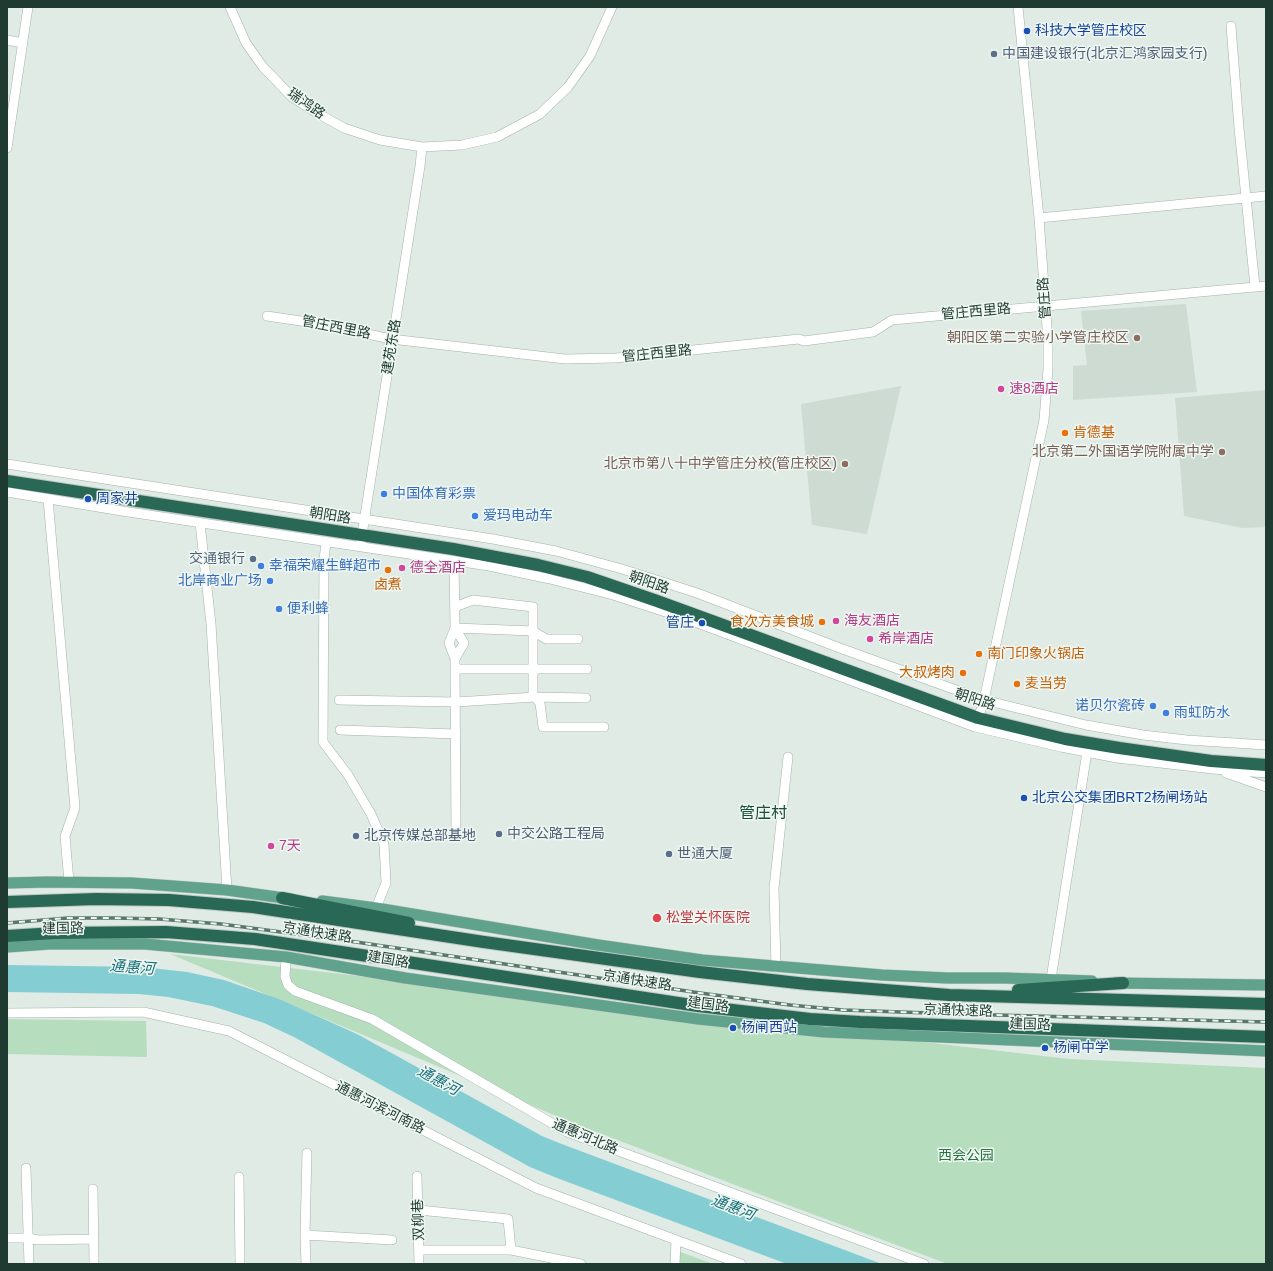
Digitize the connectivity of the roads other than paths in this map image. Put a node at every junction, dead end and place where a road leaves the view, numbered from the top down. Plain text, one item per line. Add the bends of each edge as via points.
1 (28, 7) edge
2 (230, 7) edge
3 (612, 7) edge
4 (1018, 7) edge
5 (1232, 26) dead end
6 (7, 40) edge
7 (22, 43) junction
8 (422, 147) junction
9 (7, 148) edge
10 (1266, 196) edge
11 (1247, 198) junction
12 (1039, 218) junction
13 (1266, 286) edge
14 (1255, 287) junction
15 (1046, 306) junction
16 (267, 316) dead end
17 (393, 339) junction
18 (7, 464) edge
19 (7, 474) edge
20 (7, 481) edge
21 (7, 492) edge
22 (48, 499) junction
23 (200, 522) junction
24 (362, 533) junction
25 (326, 542) junction
26 (454, 560) junction
27 (455, 607) junction
28 (455, 628) junction
29 (533, 631) junction
30 (578, 639) dead end
31 (455, 659) junction
32 (456, 669) junction
33 (533, 669) junction
34 (587, 669) dead end
35 (534, 697) junction
36 (586, 698) dead end
37 (339, 700) dead end
38 (456, 702) junction
39 (979, 714) junction
40 (604, 727) dead end
41 (340, 730) dead end
42 (456, 734) junction
43 (1266, 745) edge
44 (1087, 752) junction
45 (788, 757) dead end
46 (1266, 758) edge
47 (1266, 765) edge
48 (1213, 769) junction
49 (1266, 773) edge
50 (1266, 787) edge
51 (456, 835) dead end
52 (68, 882) junction
53 (7, 884) edge
54 (227, 890) junction
55 (282, 898) junction
56 (7, 902) edge
57 (376, 908) junction
58 (7, 936) edge
59 (484, 942) junction
60 (7, 947) edge
61 (286, 957) junction
62 (776, 967) junction
63 (1050, 979) junction
64 (1123, 983) junction
65 (1266, 985) edge
66 (949, 995) junction
67 (1266, 1003) edge
68 (7, 1013) edge
69 (1263, 1037) edge
70 (1266, 1051) edge
71 (307, 1153) dead end
72 (26, 1168) dead end
73 (417, 1176) dead end
74 (239, 1177) dead end
75 (93, 1189) dead end
76 (419, 1210) junction
77 (305, 1235) junction
78 (7, 1238) edge
79 (28, 1238) junction
80 (94, 1239) junction
81 (392, 1240) dead end
82 (676, 1240) junction
83 (419, 1250) junction
84 (510, 1250) junction
85 (29, 1264) edge
86 (94, 1264) edge
87 (240, 1264) edge
88 (306, 1264) edge
89 (419, 1264) edge
90 (581, 1264) edge
91 (675, 1264) edge
92 (741, 1264) edge
93 (924, 1264) edge

1 - 7 street
2 - 8 street, 瑞鸿路 via 246,43 263,67 292,97 344,128 380,140
3 - 8 street, 瑞鸿路 via 590,56 568,87 540,114 497,137 462,145
4 - 12 street, 管庄路
5 - 11 street
6 - 7 street
7 - 9 street
8 - 17 street, 建苑东路
10 - 11 street
11 - 12 street
11 - 14 street
12 - 15 street, 管庄路
13 - 14 street, 管庄西里路
14 - 15 street, 管庄西里路
15 - 17 street, 管庄西里路 via 892,320 873,332 616,358 565,359
15 - 39 street, 管庄路 via 1048,369 1044,420
16 - 17 street, 管庄西里路
17 - 24 street, 建苑东路
18 - 24 street, 朝阳路 via 319,511
19 - 24 highway, 朝阳路
20 - 24 highway, 朝阳路
21 - 22 street, 朝阳路
22 - 23 street, 朝阳路
22 - 52 street via 75,808 66,836
23 - 25 street, 朝阳路
23 - 54 street via 212,624
24 - 25 street, 朝阳路
24 - 26 street, 朝阳路
24 - 39 highway, 朝阳路 via 491,556 587,577
24 - 39 street, 朝阳路 via 493,539 556,551 622,569 698,594 830,644
25 - 57 street via 323,742 348,775 371,814 384,844 386,883
26 - 27 street
26 - 39 street, 朝阳路 via 543,577 612,595
27 - 28 street
27 - 29 street via 473,600 533,607
28 - 29 street
28 - 31 street via 449,643
28 - 31 street via 464,643
29 - 30 street via 546,639
29 - 33 street
31 - 32 street
32 - 33 street
32 - 38 street
33 - 34 street
33 - 35 street
35 - 36 street
35 - 38 street
35 - 40 street via 540,703 543,726
37 - 38 street
38 - 42 street
39 - 43 street, 朝阳路 via 1086,725 1187,740
39 - 44 street, 朝阳路
39 - 46 highway, 朝阳路 via 1089,736 1168,748
39 - 47 highway, 朝阳路 via 1065,739 1211,761
41 - 42 street
42 - 51 street
44 - 48 street, 朝阳路
44 - 63 street
45 - 62 street via 774,888
48 - 49 street, 朝阳路
48 - 50 street
52 - 53 main road
52 - 54 main road via 132,883
54 - 55 main road
55 - 57 main road
55 - 59 highway via 398,920
56 - 59 highway, 京通快速路 via 169,900 253,907
57 - 62 main road via 606,946 702,960
58 - 69 highway, 京通快速路 via 61,932 166,932 255,939 698,1006 810,1019
59 - 66 highway, 京通快速路 via 708,973
60 - 61 main road, 建国路 via 49,944 145,944
61 - 70 main road, 建国路 via 406,978 698,1019 824,1032
61 - 93 street, 通惠河北路 via 285,977 288,985 295,991 372,1019 567,1132
62 - 63 main road via 947,978
63 - 64 main road
64 - 65 main road
64 - 66 highway
66 - 67 highway, 京通快速路
68 - 82 street, 通惠河滨河南路 via 143,1012 229,1030 536,1188
71 - 77 street
72 - 79 street
73 - 76 street, 双柳巷
74 - 87 street
75 - 80 street
76 - 83 street, 双柳巷
76 - 84 street via 508,1219
77 - 81 street
77 - 88 street
78 - 79 street
79 - 80 street
79 - 85 street
80 - 86 street
82 - 91 street
82 - 92 street, 通惠河滨河南路
83 - 84 street
83 - 89 street, 双柳巷
84 - 90 street

